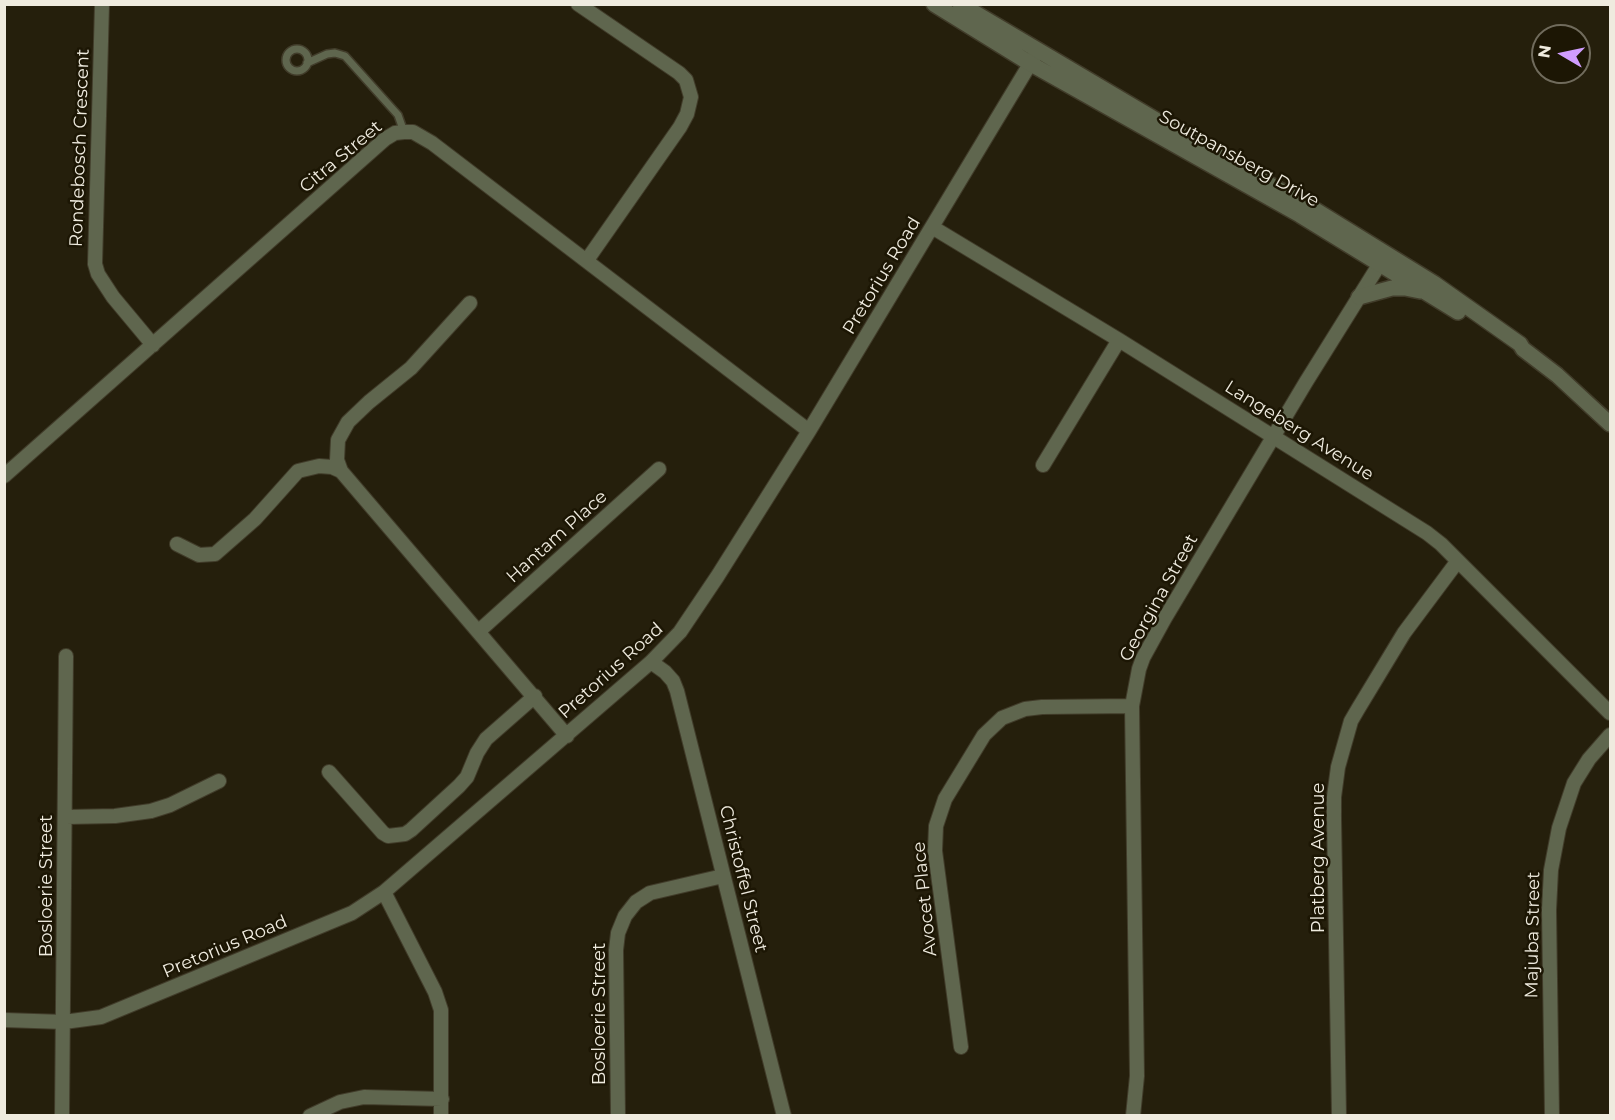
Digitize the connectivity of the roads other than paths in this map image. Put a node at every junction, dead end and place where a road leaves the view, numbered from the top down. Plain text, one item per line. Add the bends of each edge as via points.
1 (102, 4) edge
2 (578, 4) edge
3 (934, 4) edge
4 (960, 4) edge
5 (1035, 57) junction
6 (308, 63) dead end
7 (404, 132) junction
8 (933, 227) junction
9 (1383, 259) junction
10 (587, 260) junction
11 (1429, 293) junction
12 (1359, 297) junction
13 (470, 303) dead end
14 (1119, 340) junction
15 (153, 345) junction
16 (1523, 349) junction
17 (1611, 424) edge
18 (809, 431) junction
19 (1274, 436) junction
20 (1043, 465) dead end
21 (659, 469) dead end
22 (341, 471) junction
23 (4, 476) edge
24 (177, 544) dead end
25 (1457, 562) junction
26 (479, 632) junction
27 (66, 656) dead end
28 (651, 662) junction
29 (535, 696) junction
30 (1132, 706) junction
31 (1611, 713) edge
32 (1611, 735) edge
33 (567, 736) junction
34 (329, 772) dead end
35 (219, 781) dead end
36 (66, 817) junction
37 (723, 876) junction
38 (384, 892) junction
39 (4, 1020) edge
40 (64, 1022) junction
41 (961, 1047) dead end
42 (442, 1099) junction
43 (62, 1116) edge
44 (310, 1116) edge
45 (441, 1116) edge
46 (618, 1116) edge
47 (784, 1116) edge
48 (1133, 1116) edge
49 (1339, 1116) edge
50 (1552, 1116) edge

1 - 15 street, Rondebosch Crescent via 95,264 113,297
2 - 10 street via 679,73 686,80 691,97 680,127
3 - 5 street, Soutpansberg Drive
4 - 5 street, Soutpansberg Drive
5 - 8 street, Pretorius Road
5 - 9 street, Soutpansberg Drive via 1307,205
6 - 7 lane via 327,54 345,56 394,110
7 - 10 street, Citra Street via 413,132 432,143
7 - 15 street, Citra Street via 385,140
8 - 14 street, Langeberg Avenue
8 - 18 street, Pretorius Road
9 - 11 street, Soutpansberg Drive
9 - 12 street, Georgina Street
9 - 16 street, Soutpansberg Drive via 1435,284
10 - 18 street, Citra Street
11 - 12 street via 1392,288
11 - 16 street, Soutpansberg Drive via 1516,349
12 - 19 street, Georgina Street
13 - 22 street via 411,368 348,422 338,440
14 - 19 street, Langeberg Avenue
14 - 20 street
15 - 23 street, Citra Street
16 - 17 street, Soutpansberg Drive
18 - 28 street, Pretorius Road via 690,620
19 - 25 street, Langeberg Avenue via 1427,533
19 - 30 street, Georgina Street via 1143,658
21 - 26 street, Hantam Place
22 - 24 street via 319,466 298,471 255,519 215,554 199,555
22 - 26 street
25 - 31 street, Langeberg Avenue
25 - 49 street, Platberg Avenue via 1404,633 1351,721 1338,767 1334,818
26 - 29 street
27 - 36 street, Bosloerie Street
28 - 33 street, Pretorius Road
28 - 37 street, Christoffel Street via 665,672 677,691
29 - 33 street
29 - 34 street via 483,743 459,786 405,834 383,833
30 - 41 street, Avocet Place via 1042,707 1002,718 984,735 945,799 936,826 935,851
30 - 48 street, Georgina Street via 1137,1076
32 - 50 street, Majuba Street via 1574,783 1559,828 1551,870
33 - 38 street, Pretorius Road
35 - 36 street via 151,811
36 - 40 street, Bosloerie Street
37 - 46 street, Bosloerie Street via 650,893 636,902 618,933
37 - 47 street, Christoffel Street
38 - 40 street, Pretorius Road via 352,913 116,1012
38 - 42 street via 439,1003
39 - 40 street, Pretorius Road
40 - 43 street, Bosloerie Street
42 - 44 street via 364,1097 340,1102
42 - 45 street

